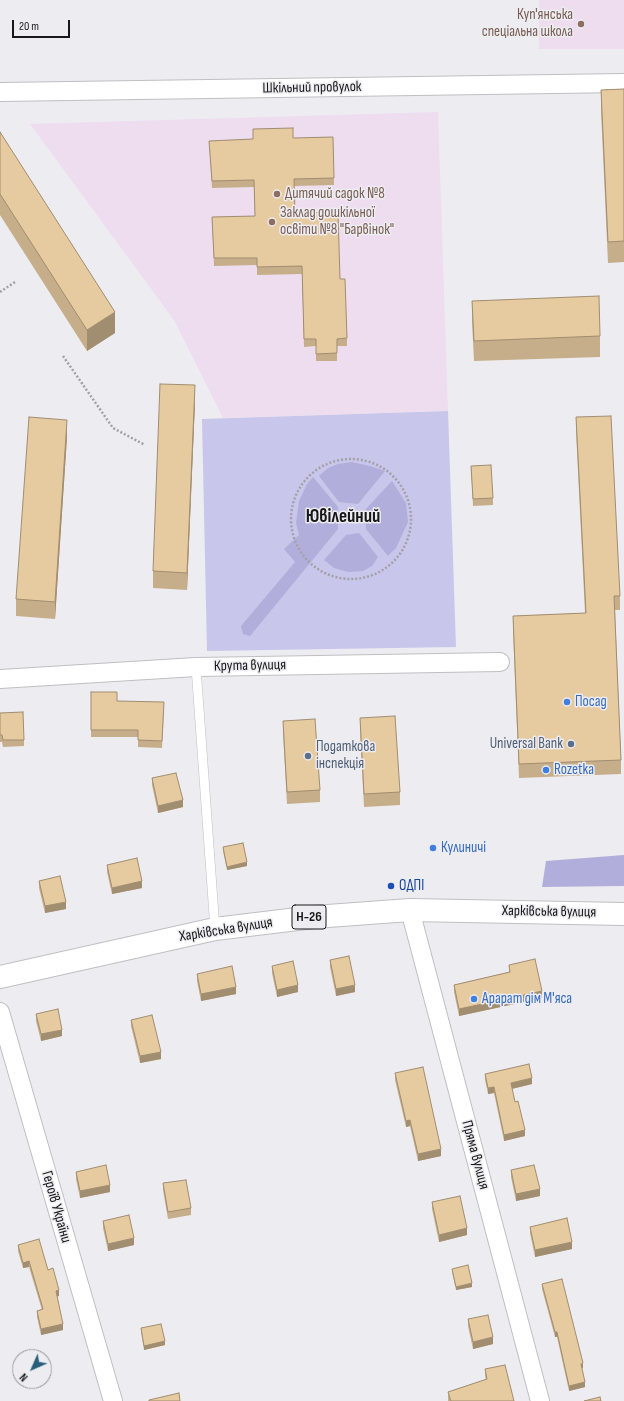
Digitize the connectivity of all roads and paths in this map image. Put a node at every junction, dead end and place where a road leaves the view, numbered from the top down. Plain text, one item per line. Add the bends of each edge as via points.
1 (624, 83) edge
2 (0, 92) edge
3 (15, 282) dead end
4 (0, 292) edge
5 (63, 356) dead end
6 (145, 445) dead end
7 (307, 478) joint
8 (500, 662) dead end
9 (196, 667) junction
10 (0, 679) edge
11 (410, 910) junction
12 (624, 914) edge
13 (214, 929) junction
14 (0, 977) edge
15 (0, 1012) edge
16 (112, 1401) edge
17 (540, 1401) edge

1 - 2 street, Шкільний провулок
3 - 4 path
5 - 6 path via 113,428
7 - 7 path via 296,495 291,515 293,536 301,553 314,566 332,577 351,580 370,577 389,566 401,554 409,536 411,517 407,498 398,481 382,468 363,460 343,460 323,466
8 - 9 street, Крута вулиця
9 - 10 street, Крута вулиця
9 - 13 lane
11 - 12 main road, Харківська вулиця / Н-26
11 - 13 main road, Харківська вулиця / Н-26 via 314,917
11 - 17 street, Пряма вулиця
13 - 14 main road, Харківська вулиця / Н-26
15 - 16 street, Героїв України

